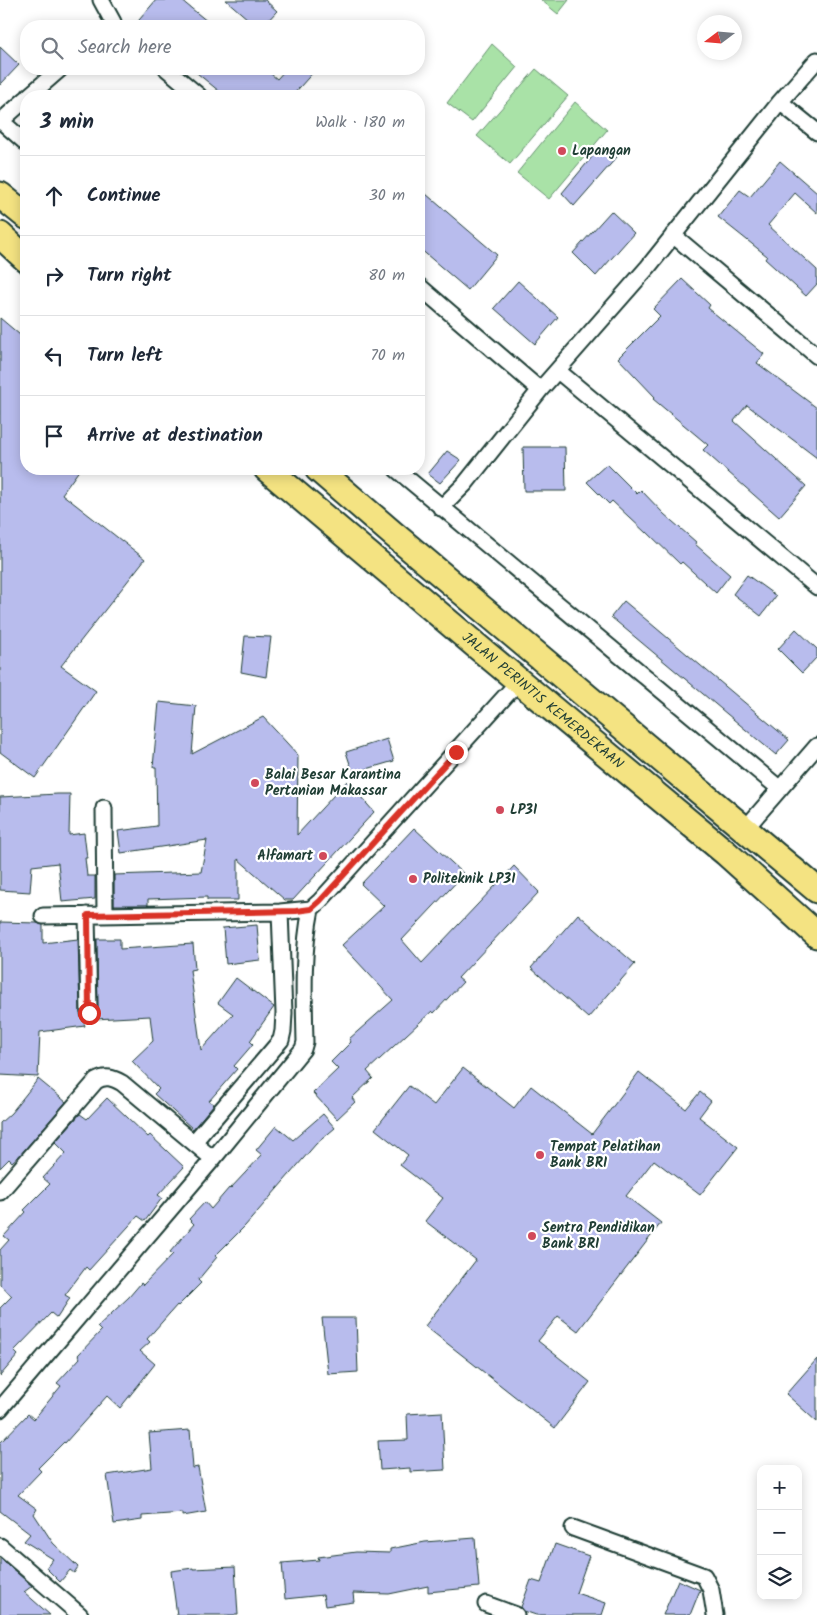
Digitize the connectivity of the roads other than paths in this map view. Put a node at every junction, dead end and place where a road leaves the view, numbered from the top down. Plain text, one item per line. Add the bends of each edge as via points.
1 (101, 0) edge
2 (111, 20) edge
3 (817, 60) edge
4 (53, 75) edge
5 (174, 75) edge
6 (36, 90) edge
7 (192, 90) edge
8 (780, 102) junction
9 (20, 104) edge
10 (0, 121) edge
11 (817, 132) edge
12 (20, 138) edge
13 (0, 195) edge
14 (20, 211) edge
15 (673, 235) junction
16 (1, 240) edge
17 (20, 254) edge
18 (425, 291) edge
19 (817, 356) edge
20 (558, 371) junction
21 (540, 390) junction
22 (274, 475) edge
23 (325, 475) edge
24 (403, 475) edge
25 (441, 508) junction
26 (431, 566) junction
27 (817, 587) edge
28 (410, 589) junction
29 (519, 680) junction
30 (817, 746) edge
31 (780, 789) junction
32 (104, 808) dead end
33 (746, 830) junction
34 (817, 890) edge
35 (311, 909) junction
36 (280, 912) junction
37 (88, 915) junction
38 (105, 915) junction
39 (43, 916) dead end
40 (817, 935) edge
41 (89, 1013) dead end
42 (194, 1142) junction
43 (213, 1159) junction
44 (0, 1192) edge
45 (2, 1403) edge
46 (573, 1528) dead end
47 (0, 1546) edge
48 (486, 1604) dead end
49 (80, 1615) edge
50 (516, 1615) edge
51 (715, 1615) edge

1 - 2 street
3 - 8 street
4 - 6 street
5 - 7 street
8 - 11 street
8 - 15 street
9 - 10 street
10 - 12 street
13 - 14 highway
15 - 19 street
15 - 20 street
16 - 17 highway
18 - 21 street
20 - 21 street
20 - 27 street
21 - 25 street via 465,484
22 - 28 highway, JALAN PERINTIS KEMERDEKAAN
23 - 26 highway
24 - 25 street
25 - 31 street
26 - 28 highway
26 - 33 highway
28 - 29 highway, JALAN PERINTIS KEMERDEKAAN
29 - 35 street
29 - 40 highway, JALAN PERINTIS KEMERDEKAAN via 726,853
30 - 31 street
31 - 33 street
32 - 38 street
33 - 34 highway
35 - 36 street
35 - 43 street via 306,931 303,1049
36 - 38 street
36 - 42 street via 284,1013 281,1040
37 - 38 street
37 - 39 street
37 - 41 street
42 - 43 street
42 - 44 street via 122,1083 102,1077
43 - 45 street
46 - 51 street via 704,1576 711,1590
47 - 49 street
48 - 50 street

